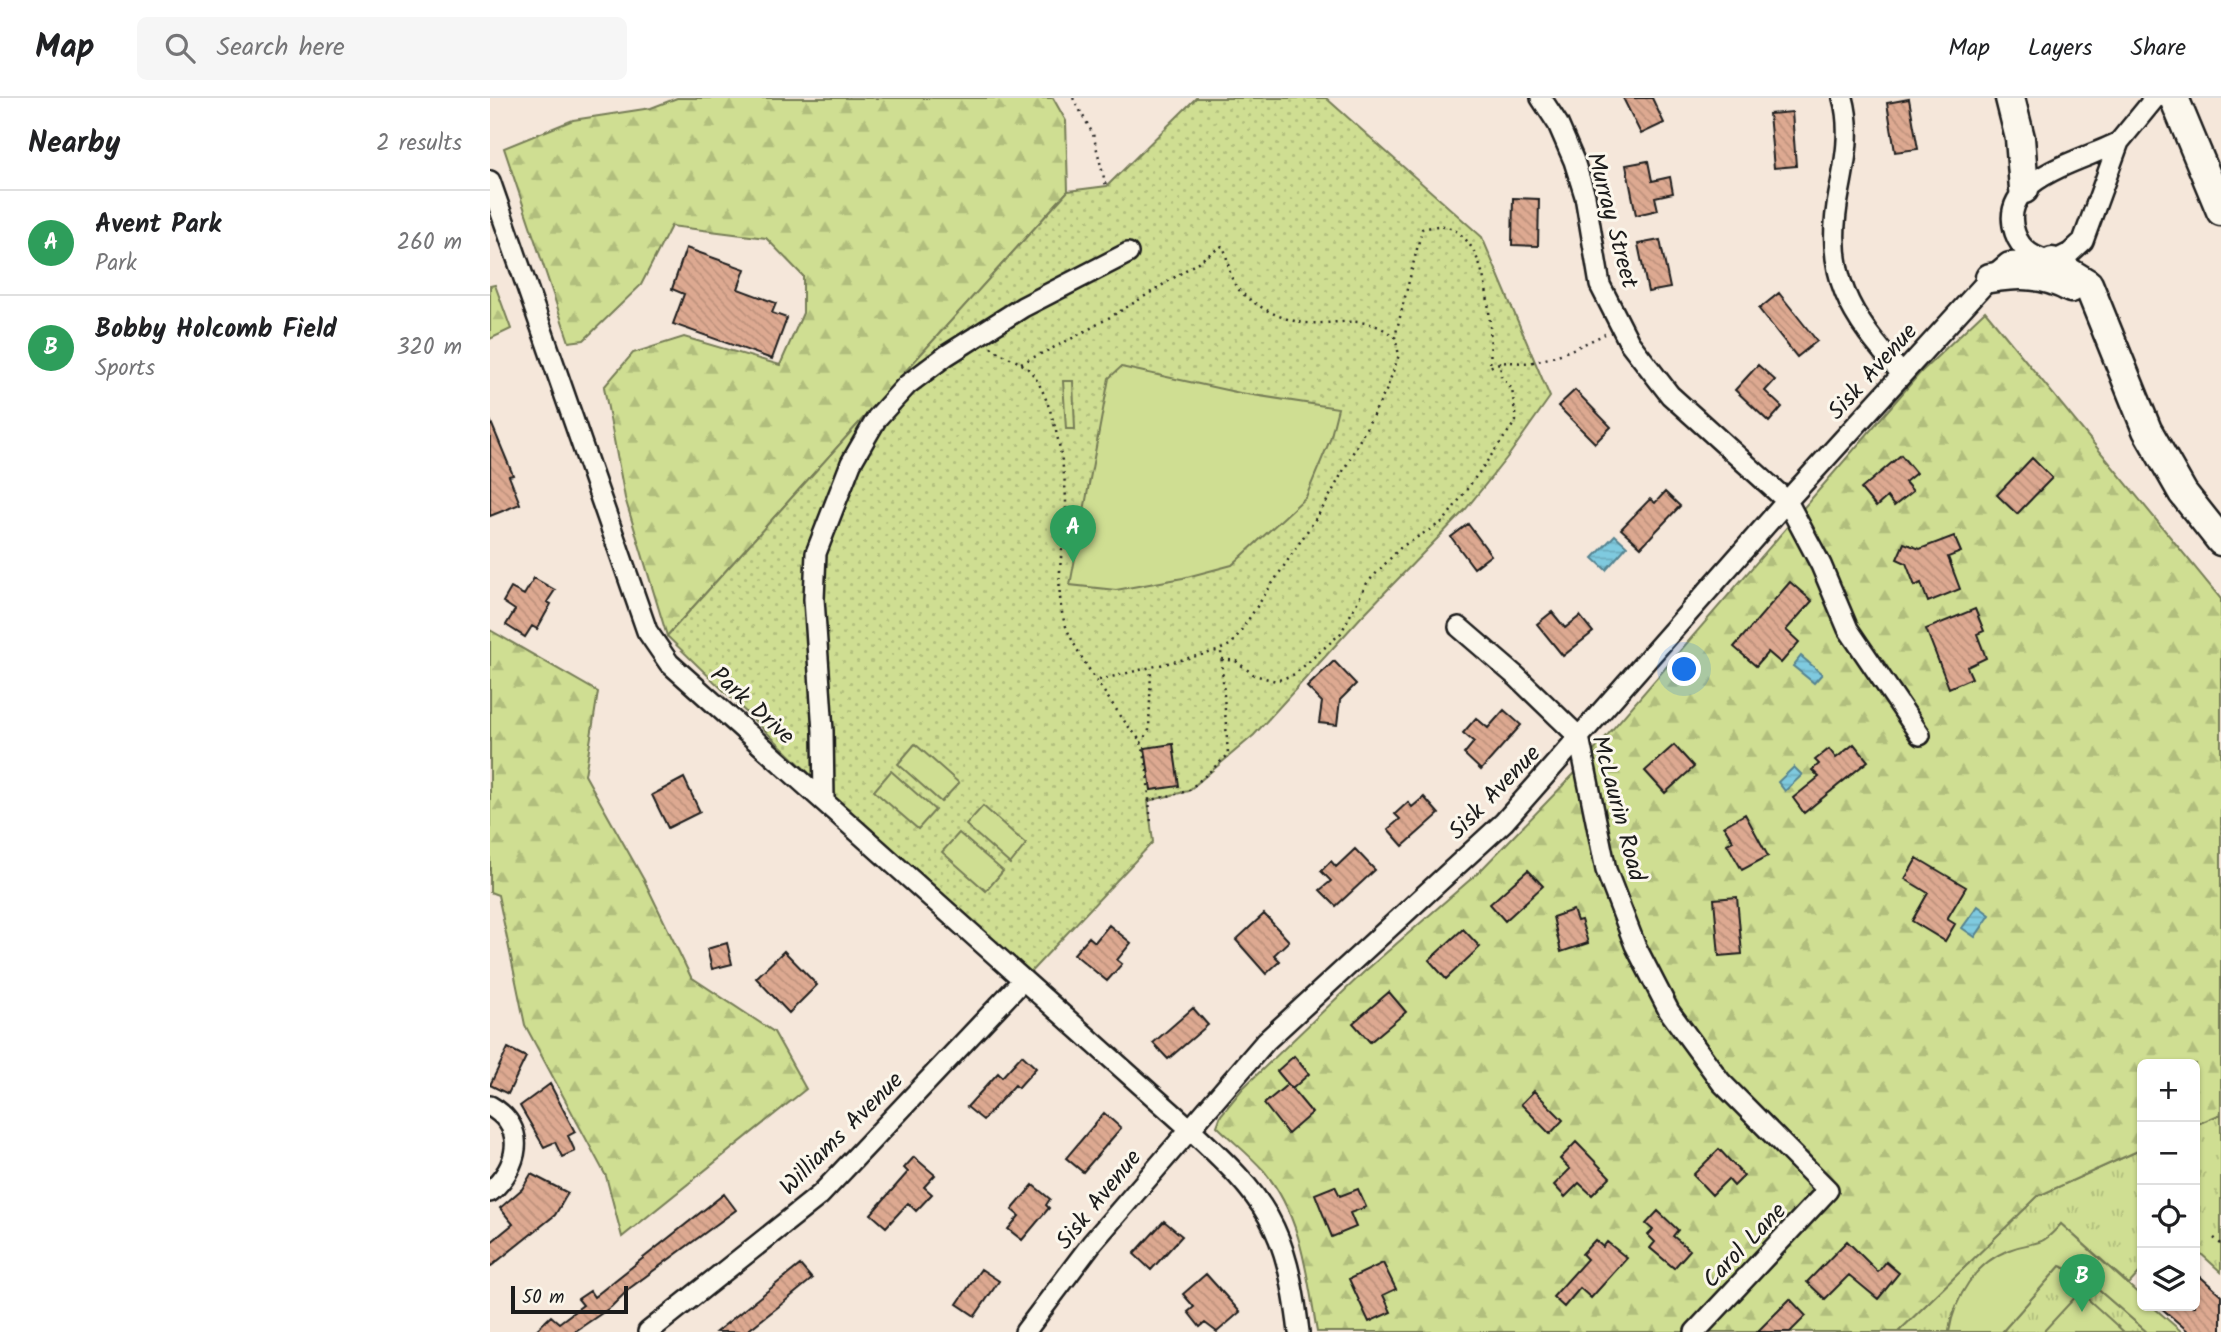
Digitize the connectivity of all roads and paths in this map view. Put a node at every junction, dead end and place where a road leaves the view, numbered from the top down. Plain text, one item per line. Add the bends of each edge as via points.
1 (1073, 98) edge
2 (1541, 98) edge
3 (1843, 98) edge
4 (2010, 98) edge
5 (2155, 98) edge
6 (2174, 98) edge
7 (2119, 142) junction
8 (490, 181) edge
9 (1107, 186) dead end
10 (2024, 189) junction
11 (2221, 211) edge
12 (2013, 227) junction
13 (1128, 253) dead end
14 (2045, 260) junction
15 (1990, 278) junction
16 (2098, 308) junction
17 (1621, 326) junction
18 (978, 335) junction
19 (1395, 337) junction
20 (1500, 361) junction
21 (1021, 363) junction
22 (1902, 374) junction
23 (1787, 501) junction
24 (2221, 541) edge
25 (1459, 627) dead end
26 (1221, 649) junction
27 (1222, 659) junction
28 (1151, 667) junction
29 (1099, 680) junction
30 (1920, 735) dead end
31 (1579, 737) junction
32 (1141, 743) junction
33 (824, 800) junction
34 (1148, 800) junction
35 (1151, 823) dead end
36 (1023, 980) junction
37 (490, 1106) edge
38 (1189, 1128) junction
39 (1828, 1190) joint
40 (490, 1192) edge
41 (2214, 1238) dead end
42 (2221, 1244) edge
43 (648, 1332) edge
44 (1025, 1332) edge
45 (1300, 1332) edge
46 (1695, 1332) edge

1 - 9 path via 1093,134
2 - 17 street, Murray Street via 1574,161 1585,196 1600,285
3 - 22 street via 1847,153 1833,252 1844,293 1863,331
4 - 10 highway via 2020,138
5 - 7 street, Sisk Avenue
6 - 11 highway
7 - 10 street, Sisk Avenue
7 - 14 street, Sisk Avenue via 2083,241 2070,253
8 - 33 street, Park Drive via 646,631 669,663
10 - 12 street, Sisk Avenue
12 - 14 street via 2025,250
12 - 15 street, Sisk Avenue
13 - 18 street
14 - 15 street, Sisk Avenue via 2008,263
14 - 16 highway via 2088,284
15 - 16 highway via 2017,273 2041,276 2069,287
15 - 22 street, Sisk Avenue
16 - 24 highway via 2147,430 2183,493
17 - 20 path via 1578,348 1531,362
17 - 23 street, Murray Street via 1670,395
18 - 21 path via 1003,357
18 - 33 street via 907,385 877,418 831,510 817,553 814,599
19 - 20 path via 1422,229 1443,225 1468,240 1482,270 1492,330 1490,367
19 - 21 path via 1369,322 1304,323 1260,307 1237,288 1222,246 1076,339
19 - 26 path via 1396,368 1374,417 1326,503 1254,614 1232,644
20 - 27 path via 1502,376 1512,389 1516,421 1444,521 1401,547 1367,583 1341,633 1295,674 1276,681
21 - 29 path via 1032,373 1057,436 1066,506 1059,553 1063,619
22 - 23 street, Sisk Avenue
23 - 30 street, Murray Street via 1848,629
23 - 31 street, Sisk Avenue
25 - 31 street, McLaurin Road
26 - 27 path
26 - 28 path
27 - 34 path via 1228,755 1188,792
28 - 29 path
28 - 32 path via 1149,730
29 - 32 path
31 - 38 street, Sisk Avenue via 1504,822 1266,1041
31 - 39 street, McLaurin Road via 1606,870 1635,945 1669,1011 1721,1082
32 - 34 path
33 - 36 street, Park Drive
34 - 35 path
36 - 38 street, Park Drive
36 - 43 street, Williams Avenue via 820,1195
37 - 40 street via 504,1116 516,1145 515,1160 505,1179
38 - 44 street, Sisk Avenue via 1092,1243
38 - 45 street, Park Drive via 1250,1186 1273,1220 1285,1249
39 - 46 street, Carol Lane
41 - 42 path

